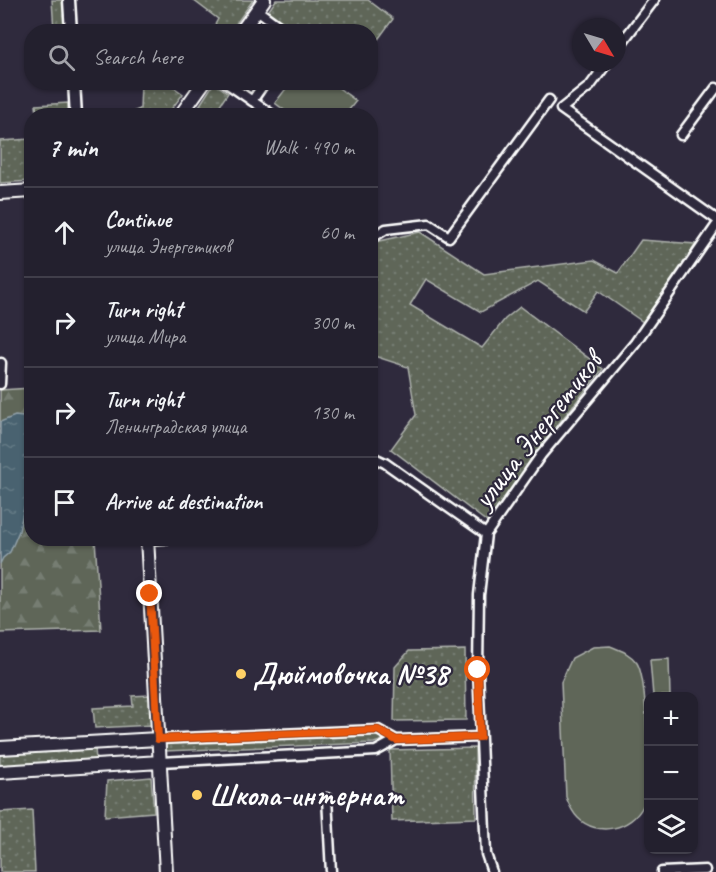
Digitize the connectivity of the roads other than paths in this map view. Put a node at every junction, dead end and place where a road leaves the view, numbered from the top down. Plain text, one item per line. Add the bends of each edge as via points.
1 (69, 0) edge
2 (654, 0) edge
3 (261, 5) edge
4 (70, 24) edge
5 (247, 24) edge
6 (279, 24) edge
7 (626, 37) edge
8 (600, 72) edge
9 (716, 88) edge
10 (74, 90) edge
11 (198, 90) edge
12 (236, 90) edge
13 (260, 90) edge
14 (549, 100) dead end
15 (252, 101) junction
16 (76, 108) edge
17 (186, 108) edge
18 (262, 108) edge
19 (681, 135) dead end
20 (24, 192) edge
21 (0, 193) edge
22 (716, 219) edge
23 (716, 226) edge
24 (378, 234) edge
25 (1, 363) edge
26 (0, 384) edge
27 (378, 460) edge
28 (486, 534) junction
29 (147, 546) edge
30 (480, 737) junction
31 (158, 739) junction
32 (396, 740) junction
33 (0, 748) edge
34 (160, 762) junction
35 (0, 772) edge
36 (327, 798) dead end
37 (705, 870) dead end
38 (166, 872) edge
39 (331, 872) edge
40 (492, 872) edge
41 (662, 872) edge

1 - 4 street
2 - 7 street
3 - 5 main road
3 - 6 street
8 - 22 street via 590,86 561,109
9 - 19 street
10 - 16 street
11 - 17 main road
12 - 15 street
13 - 15 street
14 - 24 street via 449,237 429,224 386,229
15 - 18 street
20 - 21 main road
23 - 28 street, улица Энергетиков via 635,343 541,455
25 - 26 street
27 - 28 street
28 - 30 street, улица Энергетиков via 479,595
29 - 31 main road
30 - 32 street
30 - 40 street, улица Энергетиков via 486,854
31 - 32 street via 378,730
31 - 33 main road
31 - 34 main road
32 - 34 street via 376,750 359,752
34 - 35 main road
34 - 38 main road
36 - 39 street
37 - 41 street

